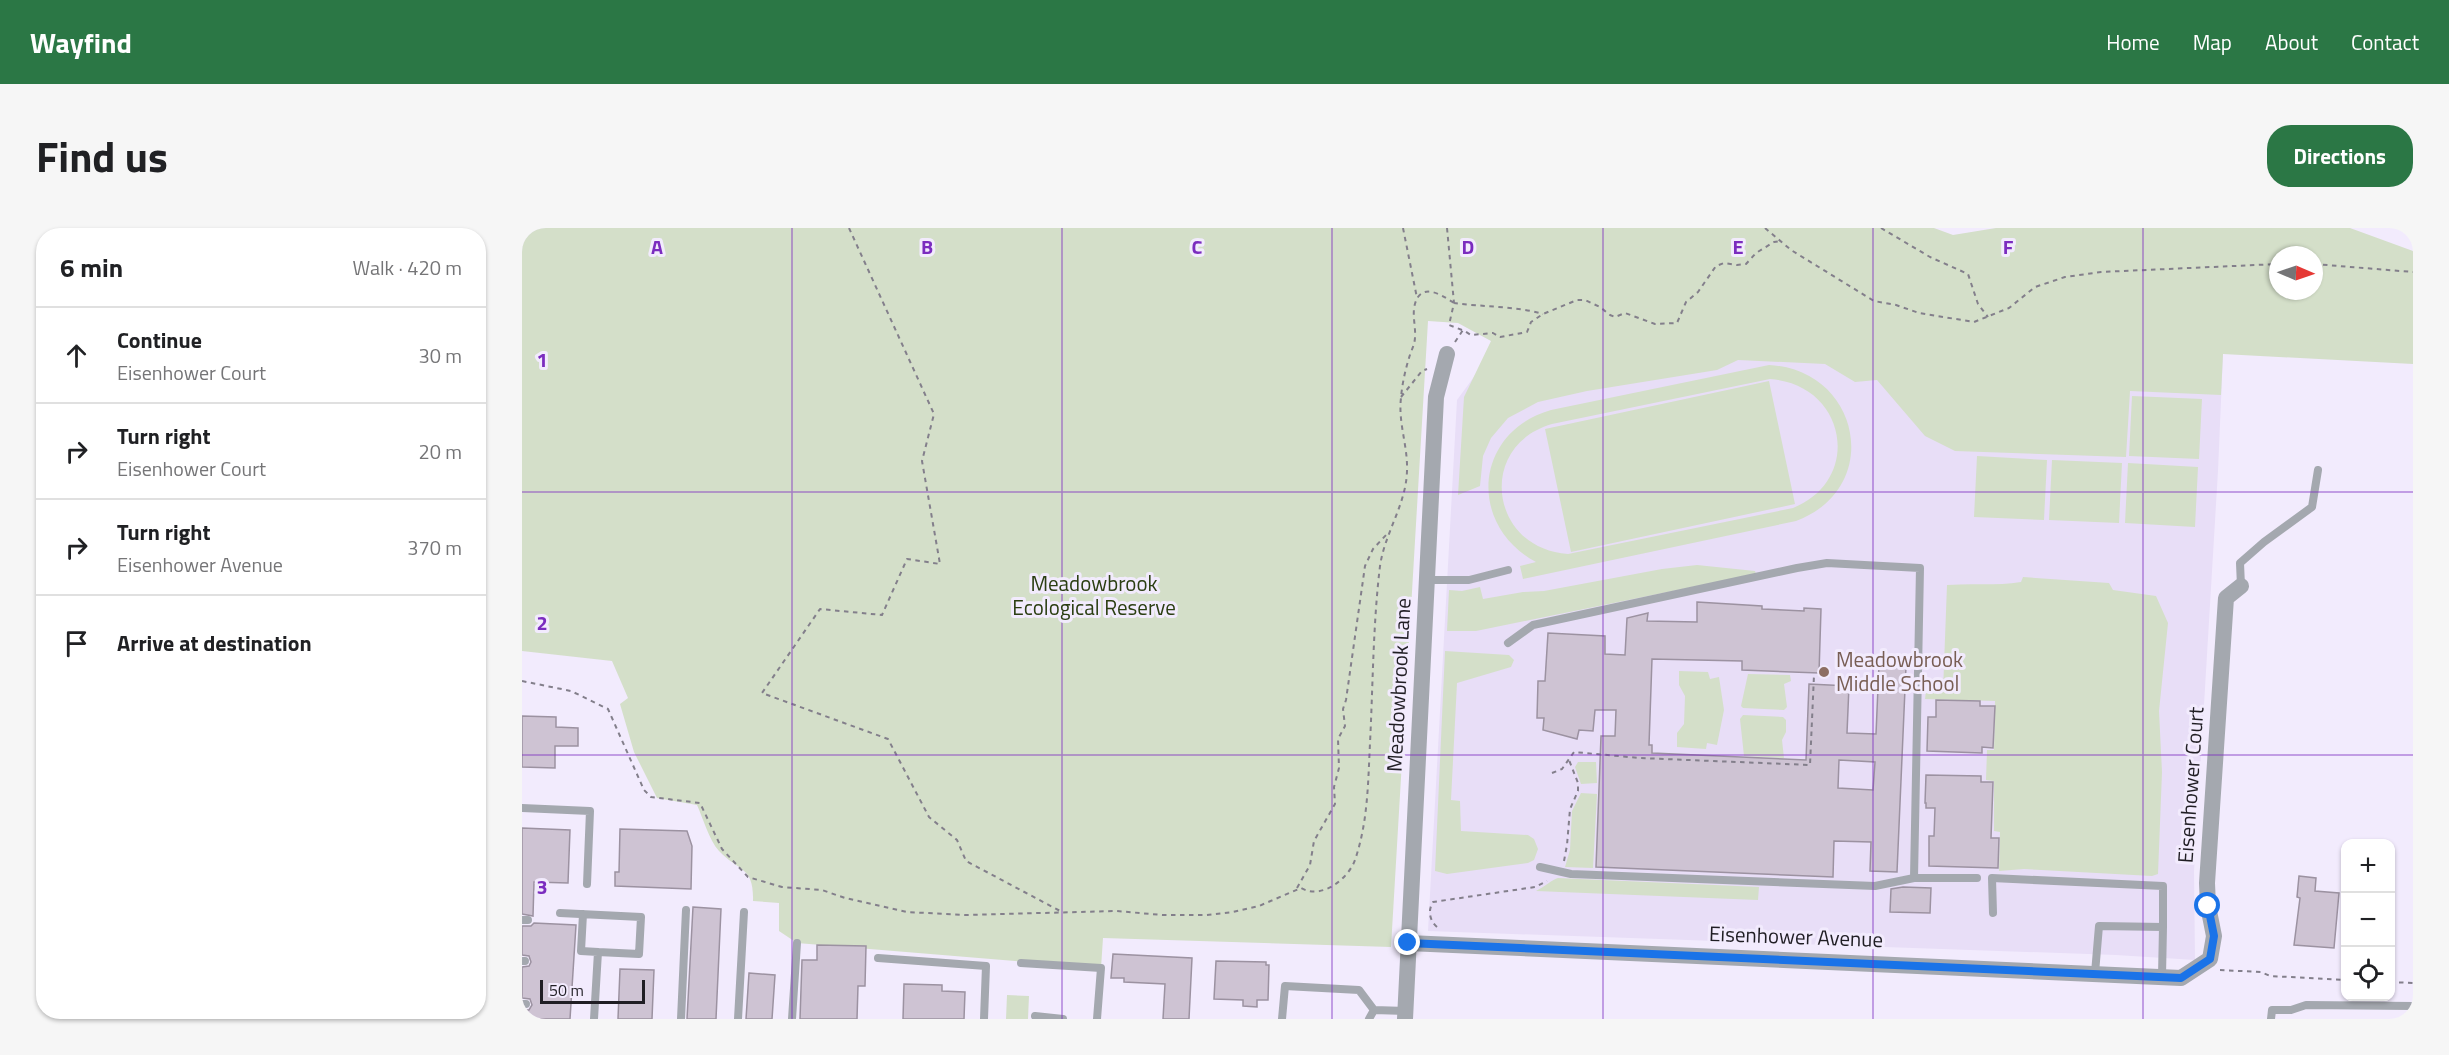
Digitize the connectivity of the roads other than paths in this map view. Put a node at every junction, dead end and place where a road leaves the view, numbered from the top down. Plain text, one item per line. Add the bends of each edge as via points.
1 (1447, 355) road end
2 (2318, 470) dead end
3 (1508, 570) dead end
4 (1427, 580) junction
5 (2241, 586) joint
6 (1508, 643) dead end
7 (522, 808) edge
8 (1540, 867) dead end
9 (1914, 878) junction
10 (1977, 878) dead end
11 (587, 884) dead end
12 (686, 910) dead end
13 (744, 912) dead end
14 (560, 913) dead end
15 (1992, 913) dead end
16 (583, 914) junction
17 (2163, 927) junction
18 (797, 943) dead end
19 (1408, 943) junction
20 (598, 952) junction
21 (878, 958) dead end
22 (1021, 963) dead end
23 (2095, 973) junction
24 (2162, 976) junction
25 (2181, 978) joint
26 (2413, 1006) edge
27 (1374, 1010) junction
28 (1405, 1015) edge
29 (1035, 1016) dead end
30 (594, 1019) edge
31 (681, 1019) edge
32 (738, 1019) edge
33 (792, 1019) edge
34 (984, 1019) edge
35 (1063, 1019) edge
36 (1097, 1019) edge
37 (1282, 1019) edge
38 (1369, 1019) edge
39 (2271, 1019) edge

1 - 4 street, Meadowbrook Lane via 1436,397
2 - 5 lane via 2312,507 2240,563
3 - 4 lane via 1469,580
4 - 19 street, Meadowbrook Lane
5 - 25 street, Eisenhower Court via 2226,598 2207,883 2214,936 2210,959
6 - 9 lane via 1533,625 1797,568 1827,563 1920,568
7 - 11 lane via 590,811
8 - 9 lane via 1581,875 1875,886
9 - 10 lane
12 - 31 lane
13 - 32 lane
14 - 16 lane
15 - 17 lane via 1992,878 2163,885
16 - 20 lane via 581,951
16 - 20 lane via 641,916 639,954
17 - 23 lane via 2099,926
17 - 24 lane
18 - 33 lane
19 - 23 street, Eisenhower Avenue
19 - 28 street, Meadowbrook Lane
20 - 30 lane
21 - 34 lane via 986,966
22 - 36 lane via 1101,968
23 - 24 street, Eisenhower Avenue
24 - 25 street, Eisenhower Avenue
26 - 39 lane via 2306,1005 2272,1010
27 - 28 lane
27 - 37 lane via 1359,990 1285,986
27 - 38 lane
29 - 35 lane

